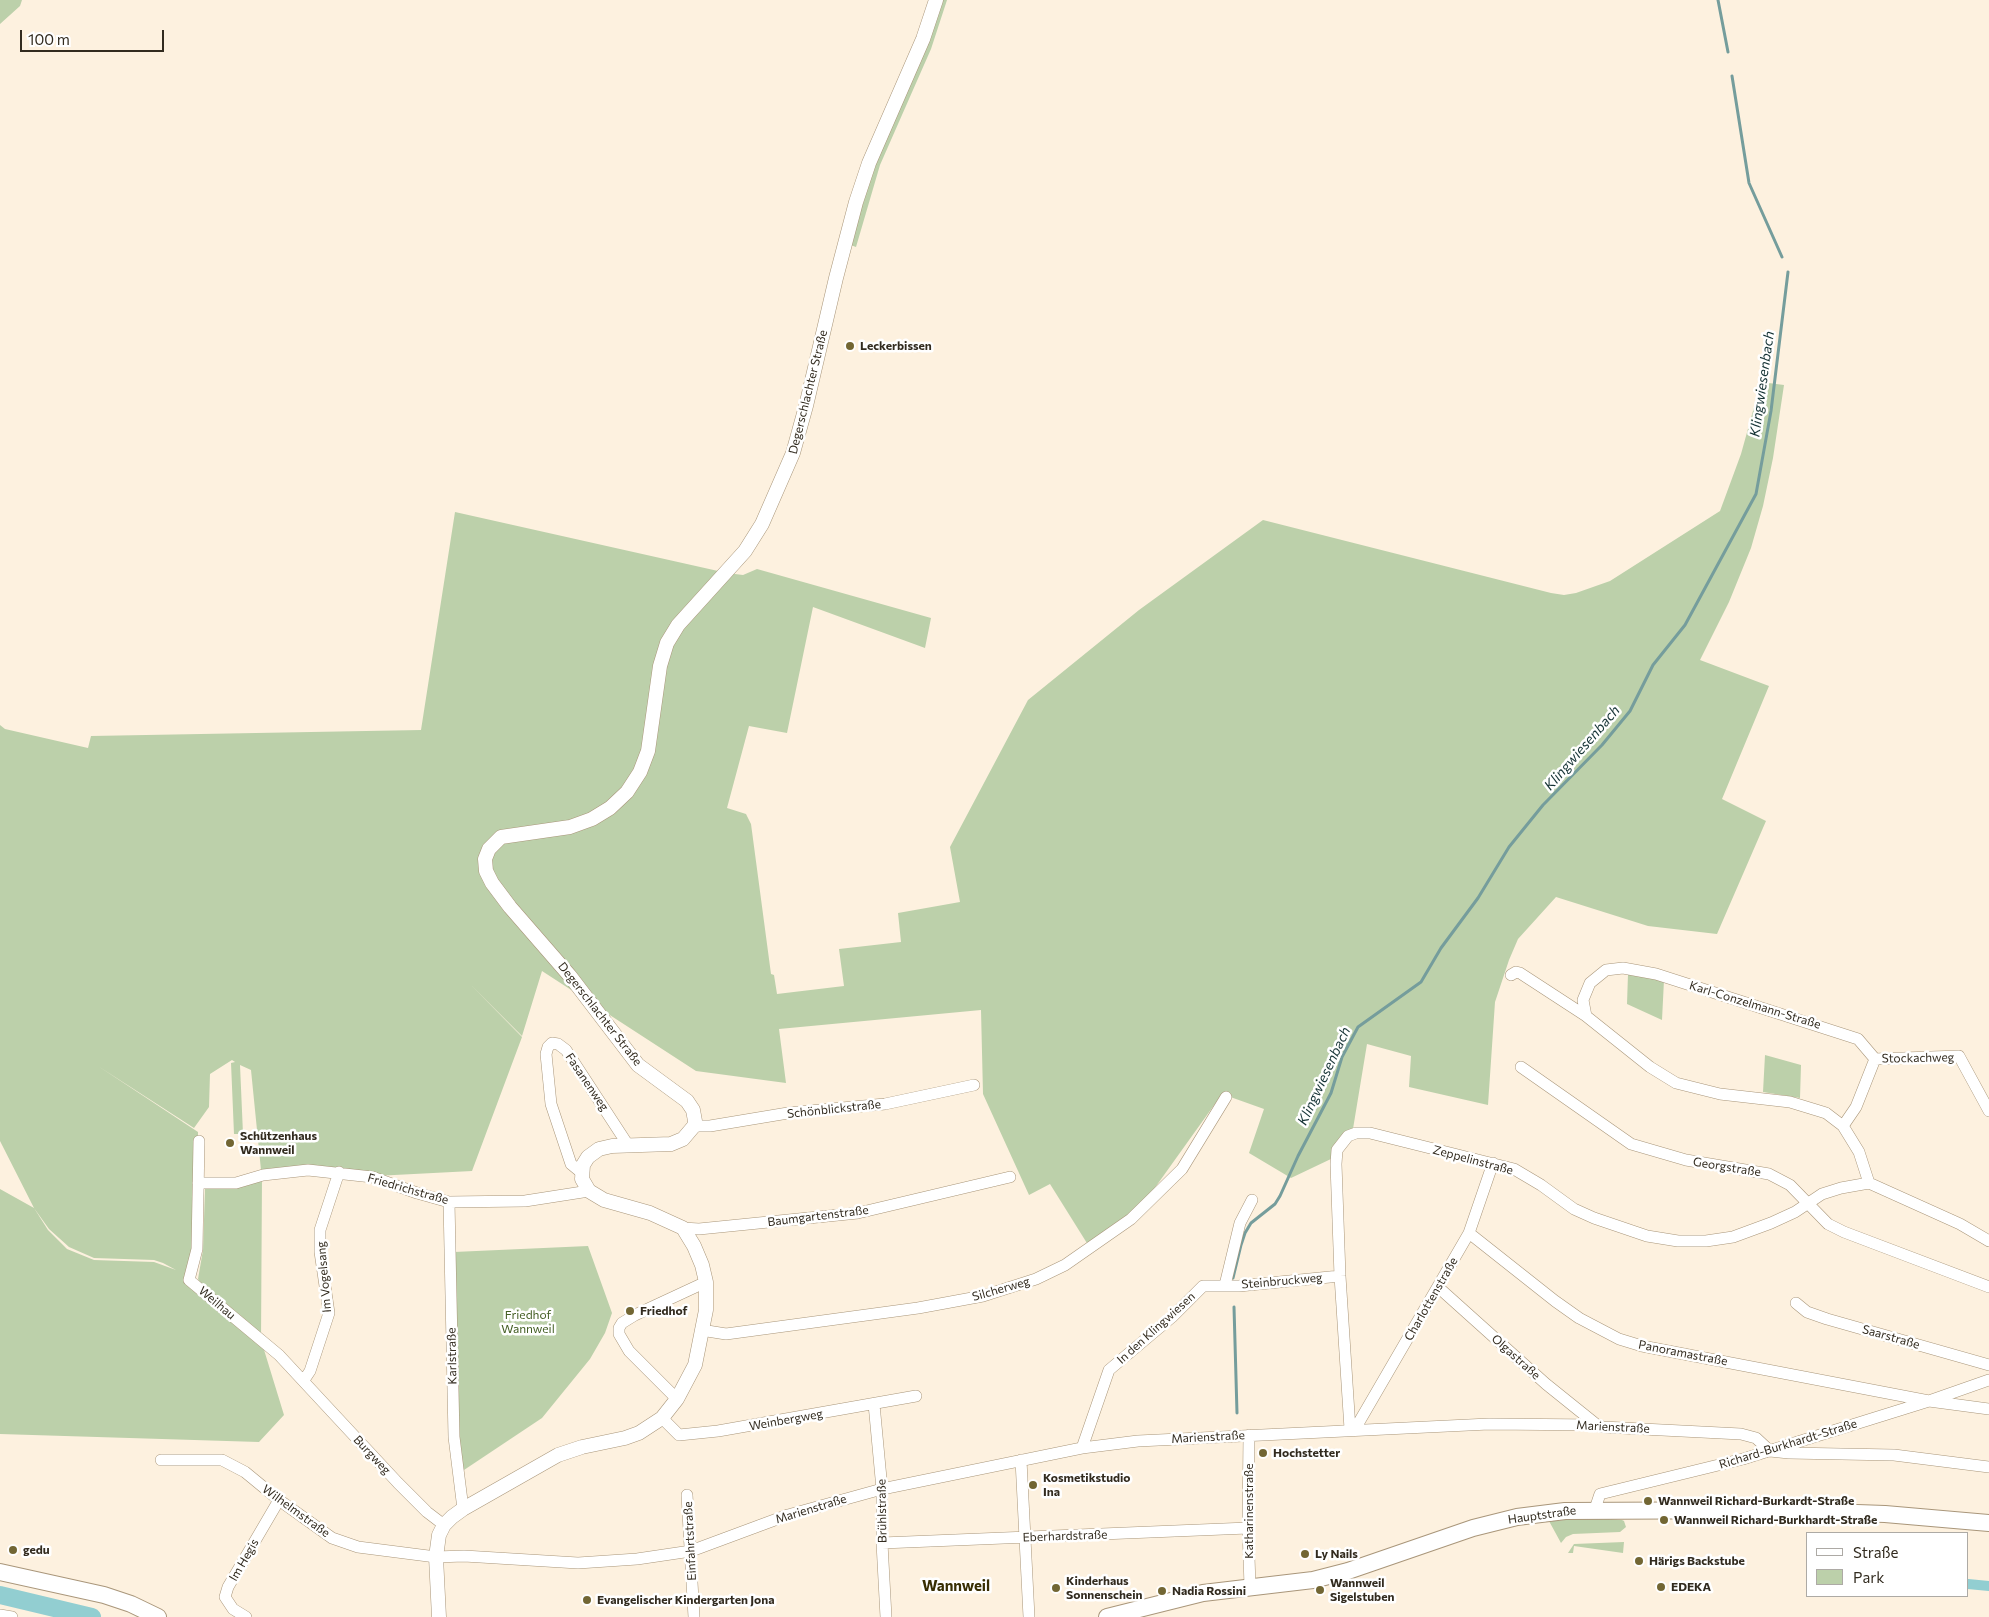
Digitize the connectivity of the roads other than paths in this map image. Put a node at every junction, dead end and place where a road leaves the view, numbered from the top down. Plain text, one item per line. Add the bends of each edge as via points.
1 (936, 0) edge
2 (1511, 976) dead end
3 (1586, 1016) junction
4 (1875, 1059) junction
5 (1521, 1067) dead end
6 (974, 1085) dead end
7 (1226, 1097) dead end
8 (1989, 1111) edge
9 (694, 1126) junction
10 (1843, 1126) junction
11 (199, 1141) dead end
12 (628, 1145) junction
13 (1493, 1163) junction
14 (340, 1172) junction
15 (582, 1173) junction
16 (1010, 1177) dead end
17 (198, 1183) junction
18 (1869, 1183) junction
19 (589, 1191) junction
20 (1252, 1200) dead end
21 (449, 1202) junction
22 (1808, 1202) junction
23 (683, 1228) junction
24 (1469, 1234) junction
25 (1989, 1241) edge
26 (1340, 1276) junction
27 (706, 1282) junction
28 (1225, 1285) junction
29 (1438, 1287) junction
30 (1989, 1287) edge
31 (1796, 1303) dead end
32 (701, 1330) junction
33 (1989, 1364) edge
34 (304, 1380) junction
35 (1989, 1380) edge
36 (916, 1396) dead end
37 (677, 1399) junction
38 (1929, 1401) junction
39 (874, 1404) junction
40 (1989, 1409) edge
41 (662, 1418) junction
42 (1597, 1425) junction
43 (1353, 1429) junction
44 (1249, 1435) junction
45 (1082, 1448) junction
46 (1770, 1451) junction
47 (161, 1460) dead end
48 (1021, 1460) junction
49 (1989, 1467) edge
50 (882, 1488) junction
51 (688, 1495) dead end
52 (279, 1500) junction
53 (1594, 1509) junction
54 (463, 1510) junction
55 (1989, 1523) edge
56 (444, 1525) junction
57 (1248, 1528) junction
58 (1026, 1538) junction
59 (882, 1543) junction
60 (691, 1550) junction
61 (436, 1557) junction
62 (0, 1572) edge
63 (1250, 1586) junction
64 (0, 1615) edge
65 (12, 1617) edge
66 (158, 1617) edge
67 (246, 1617) edge
68 (439, 1617) edge
69 (694, 1617) edge
70 (886, 1617) edge
71 (1029, 1617) edge
72 (1107, 1617) edge

1 - 9 street, Degerschlachter Straße via 908,76 869,162 845,244 793,454 762,524 749,544 727,573 678,625 667,643 660,666 648,751 640,772 627,792 592,819 570,827 501,838 485,858 486,871 492,883 510,907 570,976 638,1065 687,1101 693,1110
2 - 3 street via 1520,973
3 - 4 street, Karl-Conzelmann-Straße via 1583,1000 1590,983 1606,970 1623,968 1656,974 1858,1039
3 - 10 street via 1650,1067 1676,1083 1720,1094 1790,1102 1826,1113
4 - 8 street, Stockachweg via 1959,1056
4 - 10 street via 1856,1107
5 - 22 street, Georgstraße via 1631,1144 1686,1160 1769,1174 1790,1185
6 - 9 street, Schönblickstraße via 885,1104
7 - 32 street, Silcherweg via 1182,1170 1132,1219 1065,1264 1036,1279 983,1296 918,1308 726,1334
9 - 12 street via 672,1144
10 - 18 street via 1859,1152
11 - 17 street, Weilhau
12 - 15 street via 599,1149 588,1157
12 - 15 street, Fasanenweg via 566,1050 552,1043 546,1054 551,1104 571,1164
13 - 22 street, Zeppelinstraße via 1514,1170 1574,1209 1594,1218 1647,1236 1678,1241 1733,1237 1795,1212
13 - 24 street, Charlottenstraße
13 - 26 street, Zeppelinstraße via 1370,1133 1348,1136 1338,1150 1336,1164
14 - 17 street, Friedrichstraße via 308,1170 263,1175 236,1183
14 - 21 street, Friedrichstraße via 372,1177
14 - 34 street, Im Vogelsang via 320,1230 329,1313
15 - 19 street
16 - 23 street, Baumgartenstraße via 858,1213
17 - 34 street, Weilhau via 197,1249 189,1280
18 - 22 street, Zeppelinstraße via 1841,1188
18 - 25 street via 1960,1224
19 - 21 street, Friedrichstraße via 525,1201
19 - 23 street via 604,1200 650,1213
20 - 28 street via 1240,1223
21 - 54 street, Karlstraße via 454,1437
22 - 30 street, Georgstraße via 1828,1224 1844,1232
23 - 27 street via 698,1255
24 - 29 street, Charlottenstraße
24 - 38 street, Panoramastraße via 1578,1318 1619,1339
26 - 28 street, Steinbruckweg
26 - 43 street, Zeppelinstraße
27 - 32 street via 706,1310
27 - 37 street via 635,1315 619,1328 629,1351
28 - 45 street, In den Klingwiesen via 1203,1286 1109,1370
29 - 42 street, Olgastraße
29 - 43 street, Charlottenstraße
31 - 33 street, Saarstraße via 1807,1312 1827,1319
32 - 37 street via 694,1364
34 - 56 street, Burgweg via 398,1483
35 - 38 street, Richard-Burkhardt-Straße
36 - 39 street, Weinbergweg
37 - 41 street
38 - 40 street, Panoramastraße
38 - 46 street, Richard-Burkhardt-Straße
39 - 41 street, Weinbergweg via 718,1432 679,1435
39 - 50 street, Brühlstraße
41 - 54 street via 625,1438 558,1455
42 - 43 street, Marienstraße via 1489,1424
42 - 46 street, Marienstraße via 1741,1434 1756,1438
43 - 44 street, Marienstraße
44 - 45 street, Marienstraße via 1138,1440
44 - 57 street, Katharinenstraße
45 - 48 street, Marienstraße
46 - 49 street via 1894,1455
46 - 53 street, Richard-Burkhardt-Straße via 1600,1494
47 - 52 street, Wilhelmstraße via 222,1460 245,1472
48 - 50 street, Marienstraße
48 - 58 street
50 - 59 street, Brühlstraße
50 - 60 street, Marienstraße via 788,1515
51 - 60 street, Einfahrtstraße
52 - 61 street, Wilhelmstraße via 332,1538 358,1547
52 - 67 street, Im Hegis via 225,1597 233,1609
53 - 55 main road, Hauptstraße via 1783,1510
53 - 63 main road, Hauptstraße via 1542,1513 1496,1522 1348,1572 1313,1580
54 - 56 street
56 - 61 street via 438,1535
57 - 58 street, Eberhardstraße
57 - 63 street, Katharinenstraße
58 - 59 street, Eberhardstraße
58 - 71 street
59 - 70 street, Brühlstraße
60 - 61 street, Marienstraße via 637,1559 578,1563
60 - 69 street, Einfahrtstraße
61 - 68 street
62 - 66 main road via 104,1595
63 - 72 main road, Hauptstraße via 1203,1593
64 - 65 street

